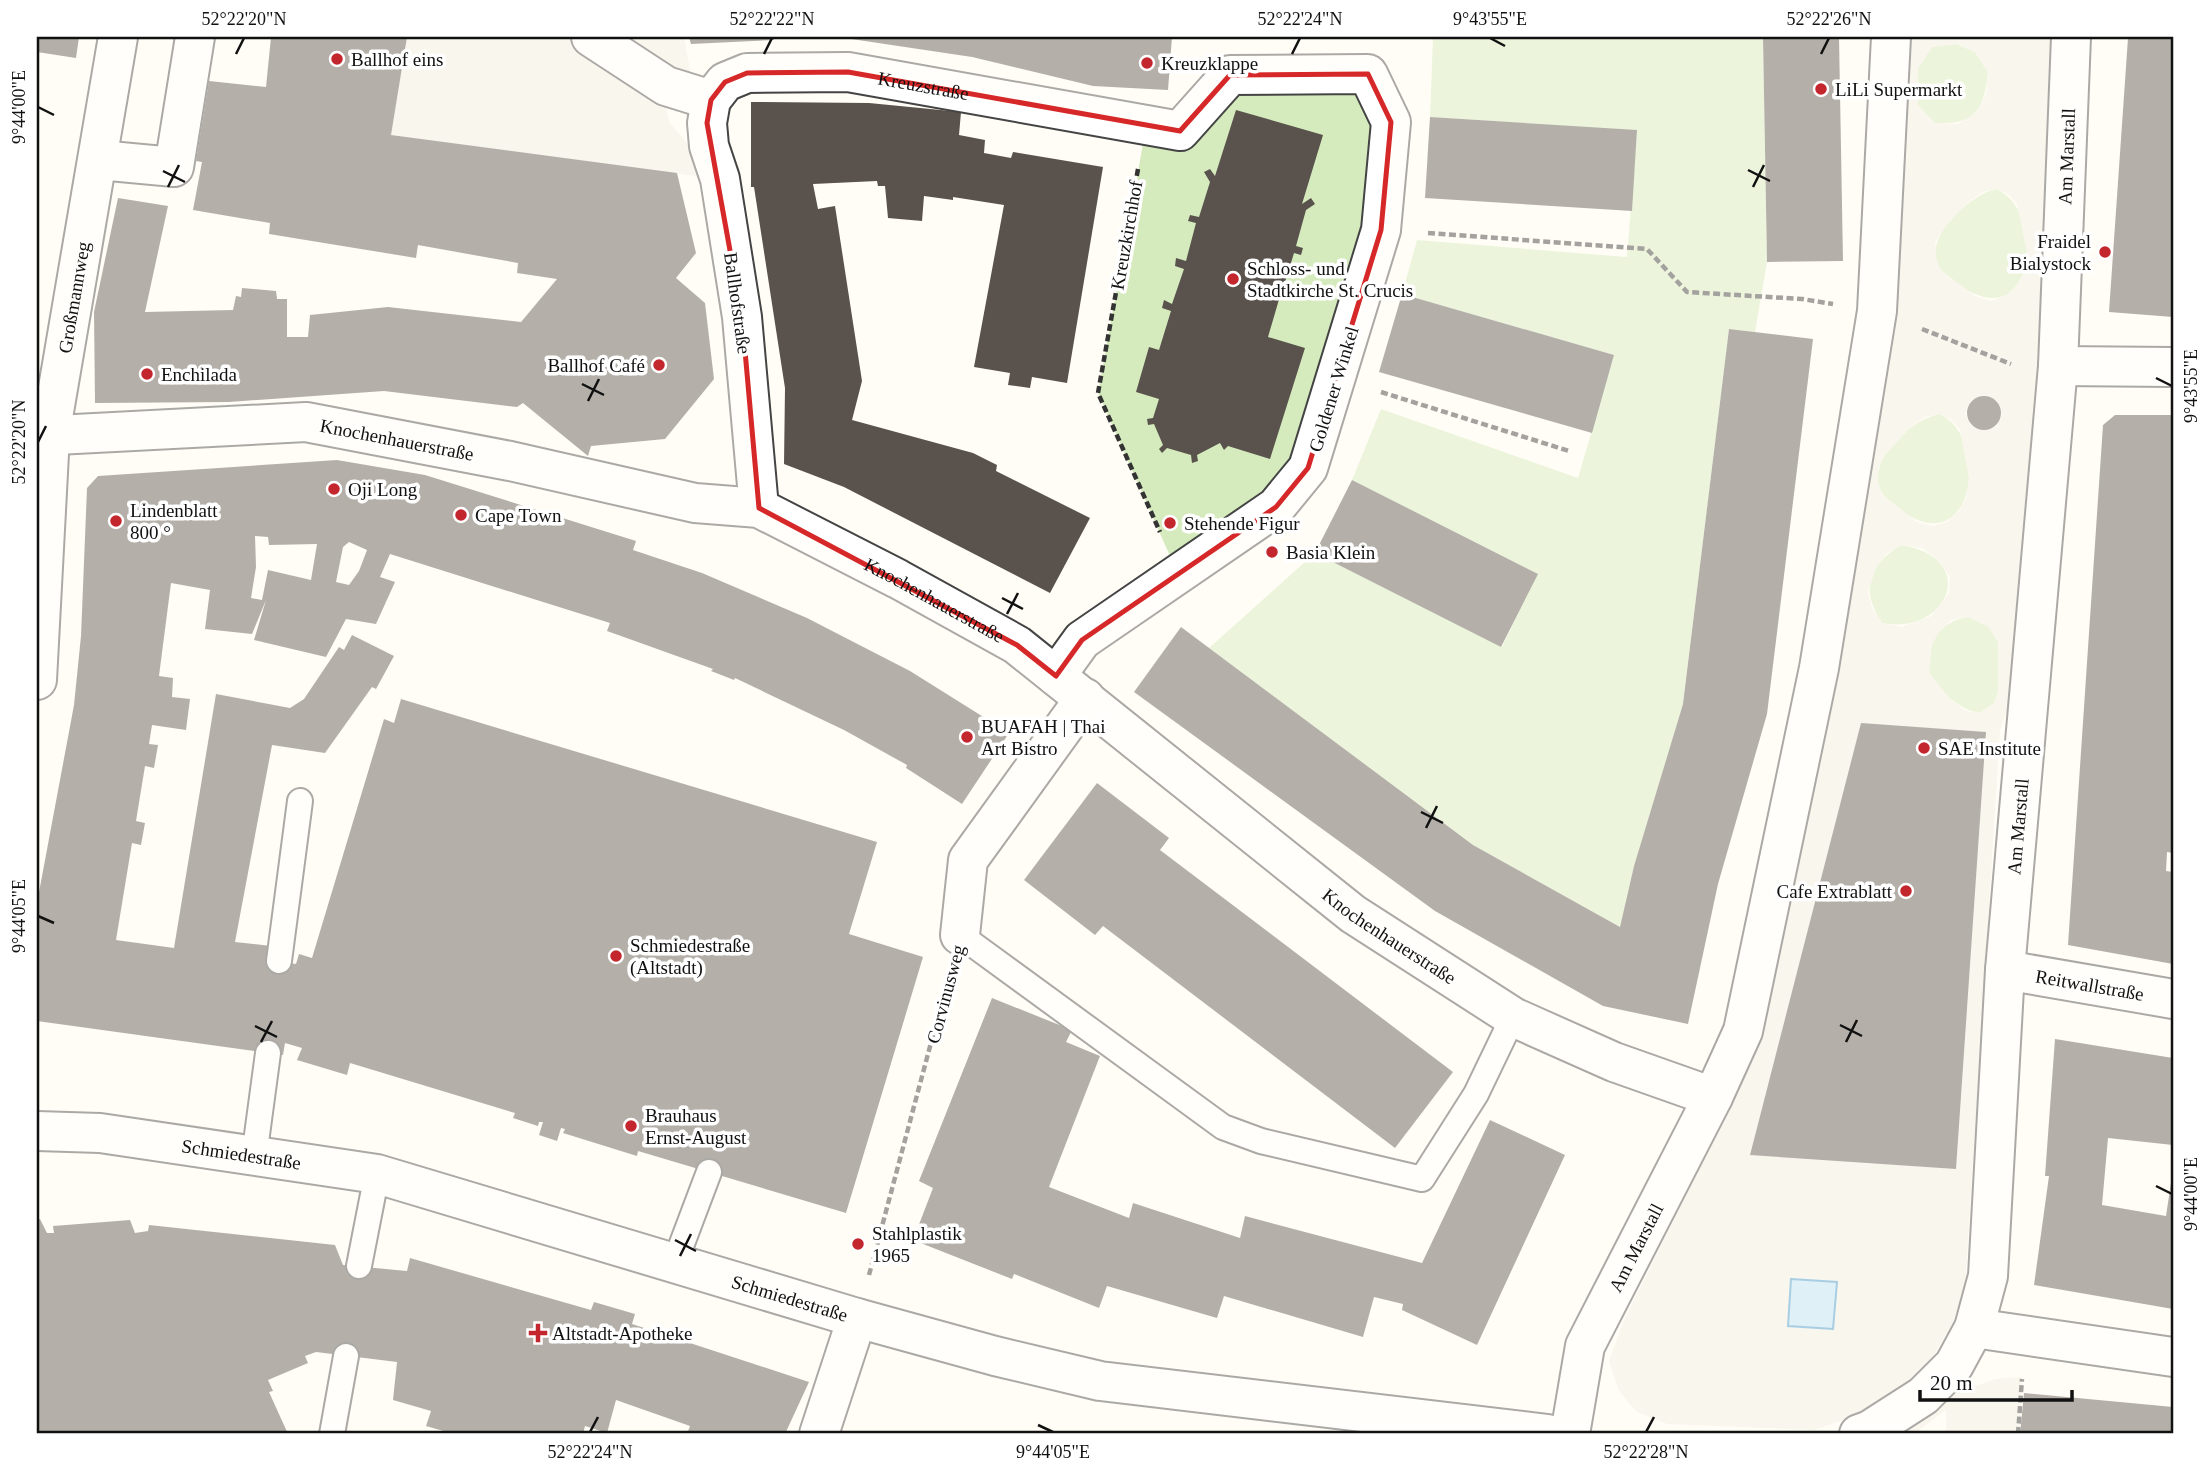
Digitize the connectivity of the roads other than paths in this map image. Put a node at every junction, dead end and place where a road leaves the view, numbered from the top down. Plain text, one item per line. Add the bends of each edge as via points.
1 (118, 37) edge
2 (195, 37) edge
3 (591, 37) edge
4 (1891, 37) edge
5 (2071, 37) edge
6 (711, 100) junction
7 (1146, 127) joint
8 (99, 160) junction
9 (2058, 366) junction
10 (2173, 367) edge
11 (43, 435) edge
12 (759, 508) junction
13 (37, 680) edge
14 (1070, 687) junction
15 (300, 801) dead end
16 (960, 935) joint
17 (279, 961) dead end
18 (2005, 970) junction
19 (2173, 999) edge
20 (1513, 1017) junction
21 (268, 1053) dead end
22 (1713, 1097) junction
23 (37, 1131) edge
24 (254, 1157) junction
25 (709, 1172) dead end
26 (377, 1174) junction
27 (675, 1262) junction
28 (359, 1266) dead end
29 (858, 1318) junction
30 (1974, 1328) junction
31 (346, 1356) dead end
32 (2173, 1357) edge
33 (1523, 1433) edge
34 (332, 1434) edge
35 (819, 1434) edge
36 (1570, 1434) edge
37 (1859, 1434) edge

1 - 8 street, Großmannweg
2 - 8 street via 174,167
3 - 6 street via 666,86
4 - 22 street, Am Marstall via 1877,311 1816,682 1743,1031
5 - 9 street, Am Marstall
6 - 7 street, Kreuzstraße via 724,82 747,73 848,72
6 - 12 street, Ballhofstraße via 709,146 720,179 742,317
7 - 14 street, Goldener Winkel via 1180,131 1230,75 1366,74 1391,122 1381,230 1308,468 1276,507 1082,640
8 - 11 street, Großmannweg
9 - 10 street
9 - 18 street, Am Marstall
11 - 12 street, Knochenhauerstraße via 306,422 695,503
11 - 13 street, Großmannweg
12 - 14 street, Knochenhauerstraße via 1005,638
14 - 16 street, Corvinusweg via 968,860
14 - 20 street, Knochenhauerstraße via 1353,914
15 - 17 lane
16 - 20 lane via 1223,1127 1261,1141 1422,1179 1476,1094
18 - 19 street, Reitwallstraße
18 - 30 street, Am Marstall via 1988,1276
20 - 22 street, Knochenhauerstraße via 1614,1062
21 - 24 lane
22 - 36 street, Am Marstall via 1585,1346
23 - 24 street, Schmiedestraße via 100,1133
24 - 26 street, Schmiedestraße
25 - 27 lane
26 - 27 street, Schmiedestraße
26 - 28 lane
27 - 29 street, Schmiedestraße
29 - 33 street, Schmiedestraße via 1100,1381
29 - 35 street
30 - 32 street
30 - 37 street, Am Marstall via 1954,1364 1923,1396
31 - 34 lane

